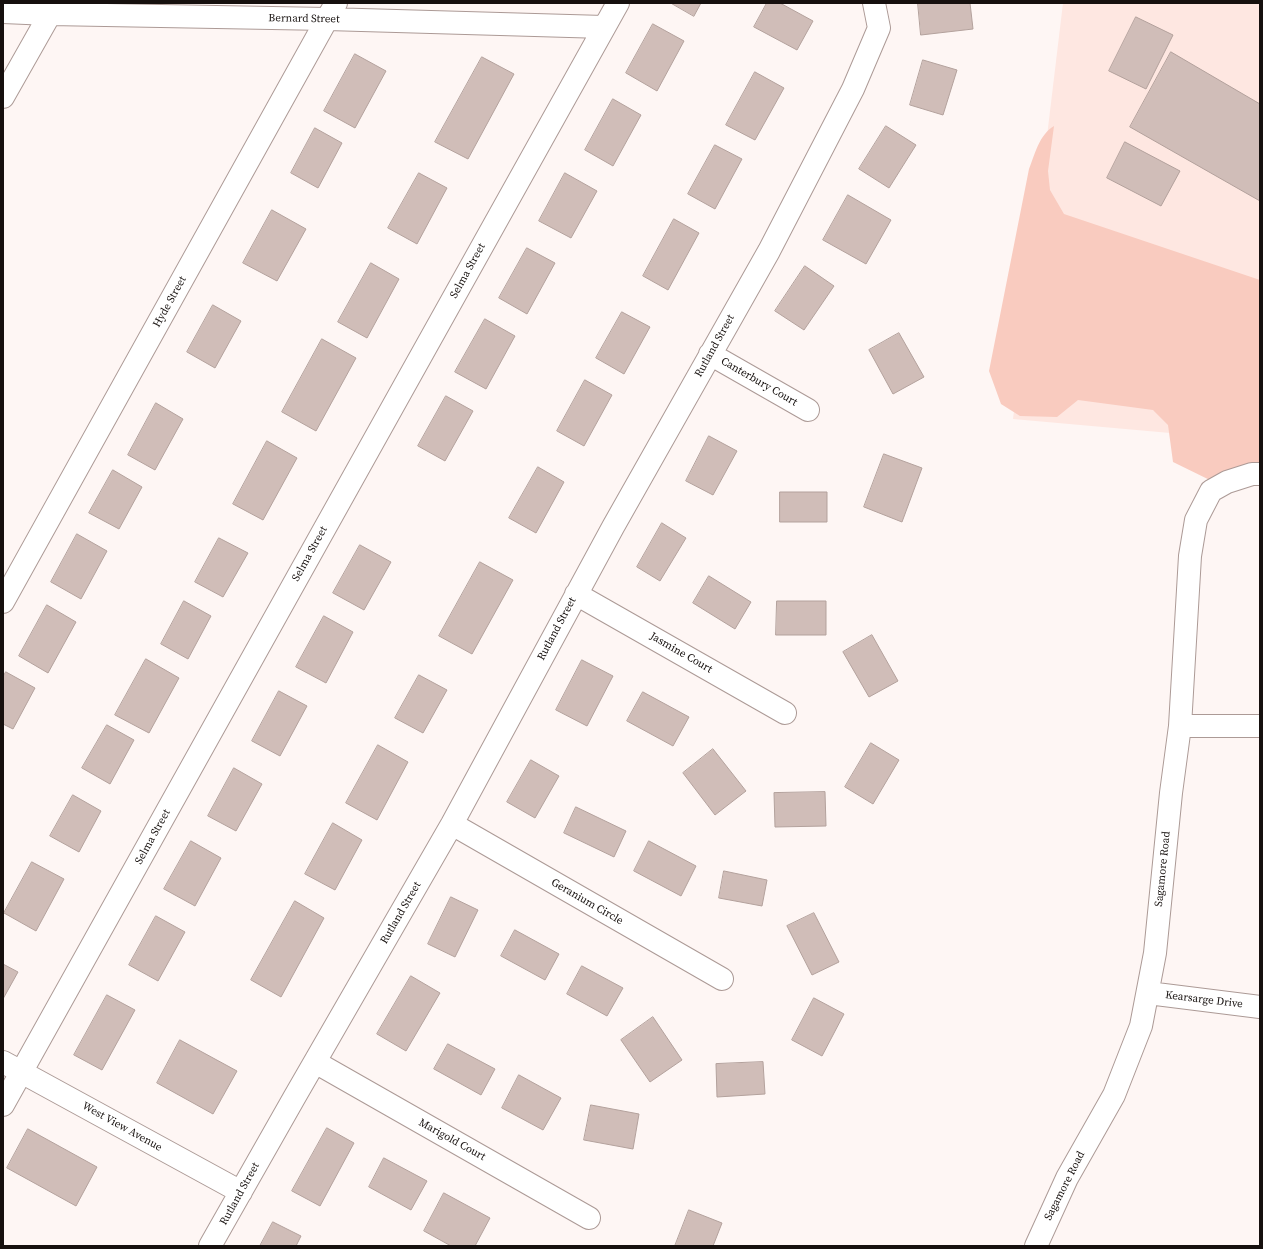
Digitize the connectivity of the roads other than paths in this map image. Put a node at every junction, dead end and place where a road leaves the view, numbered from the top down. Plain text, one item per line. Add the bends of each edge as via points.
1 (618, 3) edge
2 (874, 3) edge
3 (332, 11) edge
4 (3, 12) edge
5 (50, 14) junction
6 (604, 27) junction
7 (3, 97) edge
8 (710, 354) junction
9 (808, 410) dead end
10 (1260, 474) edge
11 (576, 594) junction
12 (3, 602) edge
13 (785, 713) dead end
14 (1180, 726) junction
15 (1260, 726) edge
16 (452, 824) junction
17 (722, 979) dead end
18 (1148, 993) junction
19 (1260, 1007) edge
20 (315, 1062) junction
21 (12, 1067) edge
22 (3, 1105) edge
23 (240, 1192) junction
24 (589, 1218) dead end
25 (210, 1246) edge
26 (1036, 1246) edge

1 - 6 street, Selma Street
2 - 8 street, Rutland Street via 879,28 853,89 769,251
3 - 5 street, Bernard Street
3 - 6 street, Bernard Street
3 - 12 street, Hyde Street
4 - 5 street, Bernard Street
5 - 7 street
6 - 21 street, Selma Street
8 - 9 street, Canterbury Court
8 - 11 street, Rutland Street
10 - 14 street, Sagamore Road via 1227,482 1211,491 1196,520 1190,556
11 - 13 street, Jasmine Court
11 - 16 street, Rutland Street
14 - 15 street
14 - 18 street, Sagamore Road via 1155,953
16 - 17 street, Geranium Circle
16 - 20 street, Rutland Street
18 - 19 street, Kearsarge Drive
18 - 26 street, Sagamore Road via 1141,1026 1114,1095 1067,1178
20 - 23 street, Rutland Street
20 - 24 street, Marigold Court
21 - 22 street, Selma Street
21 - 23 street, West View Avenue
23 - 25 street, Rutland Street

